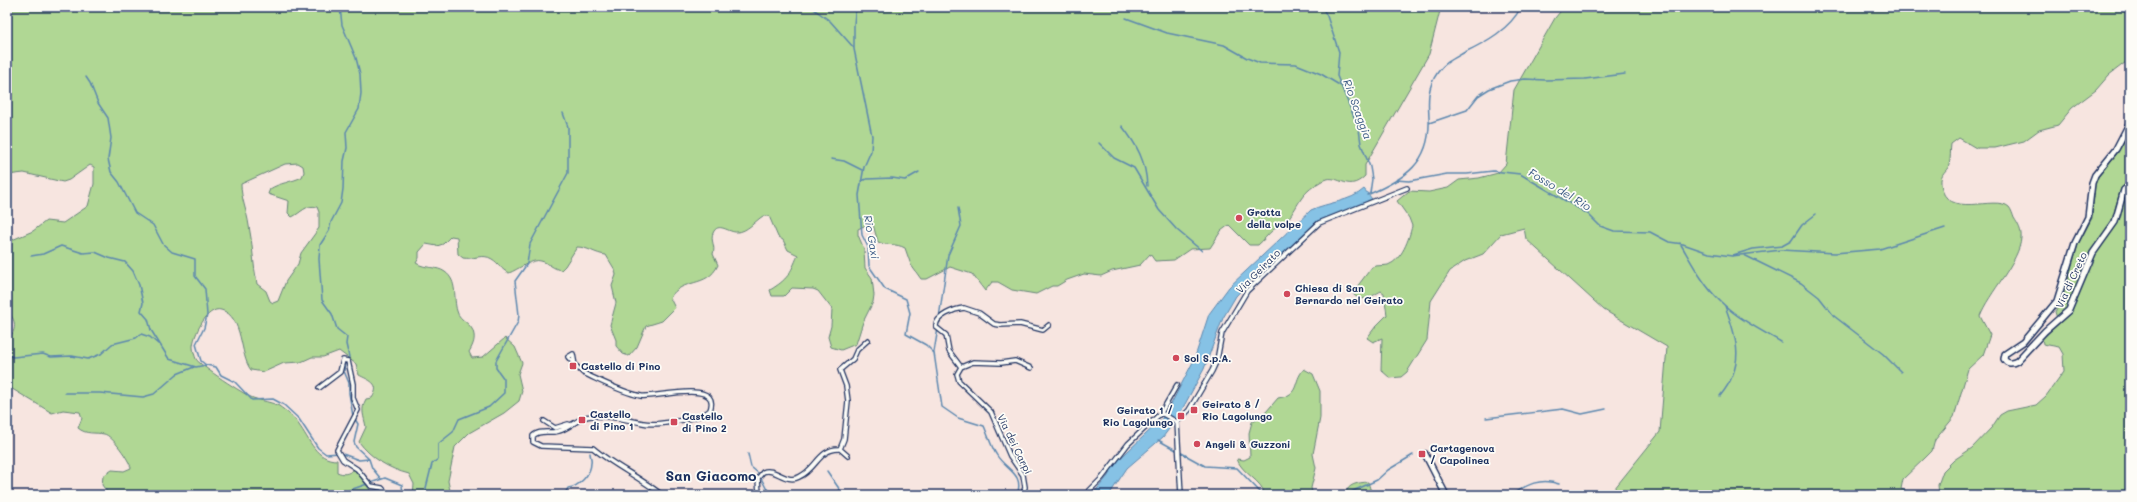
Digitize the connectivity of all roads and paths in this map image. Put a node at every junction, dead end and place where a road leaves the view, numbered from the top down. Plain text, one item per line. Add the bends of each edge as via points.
1 (2130, 122) edge
2 (2130, 185) edge
3 (1407, 188) dead end
4 (1050, 325) dead end
5 (868, 340) dead end
6 (575, 365) dead end
7 (961, 367) junction
8 (1031, 368) dead end
9 (1177, 385) dead end
10 (319, 388) dead end
11 (1162, 414) junction
12 (544, 421) dead end
13 (1177, 422) junction
14 (572, 425) junction
15 (840, 449) junction
16 (1424, 451) dead end
17 (848, 456) dead end
18 (388, 495) edge
19 (662, 495) edge
20 (756, 495) edge
21 (1023, 495) edge
22 (1085, 495) edge
23 (1181, 495) edge
24 (1446, 495) edge

1 - 2 main road, Via di Creto via 2116,149 2095,175 2088,217 2075,243 2057,301 2023,342 2006,354 2006,362 2017,361 2069,310 2093,253 2115,222 2124,190
3 - 13 street, Via Geirato via 1319,223 1247,291 1222,333 1217,360 1212,371 1189,410
4 - 7 street via 1043,330 1020,324 1000,325 964,308 947,314 938,321 936,327 947,338 949,351
5 - 15 street via 840,370 848,401 844,439
6 - 14 street via 582,373 633,394 645,397 700,392 708,397 712,405 707,414 696,418 650,424 613,416 591,416
7 - 8 street via 971,362 1015,361
7 - 21 street, Via dei Carpi via 957,372 958,380 991,412 1010,456 1023,475
9 - 11 street
10 - 18 street via 336,376 341,370 342,362 347,360 353,384 353,398 358,408 337,450 342,459 357,468 370,486 384,489
11 - 13 street
11 - 22 street via 1128,444 1102,478
12 - 14 street via 550,426
13 - 23 street
14 - 19 street via 559,432 537,433 533,436 533,442 541,446 562,448 589,446
15 - 17 street
15 - 20 street via 825,453 805,473 795,479 769,471 763,472 758,478
16 - 24 main road

